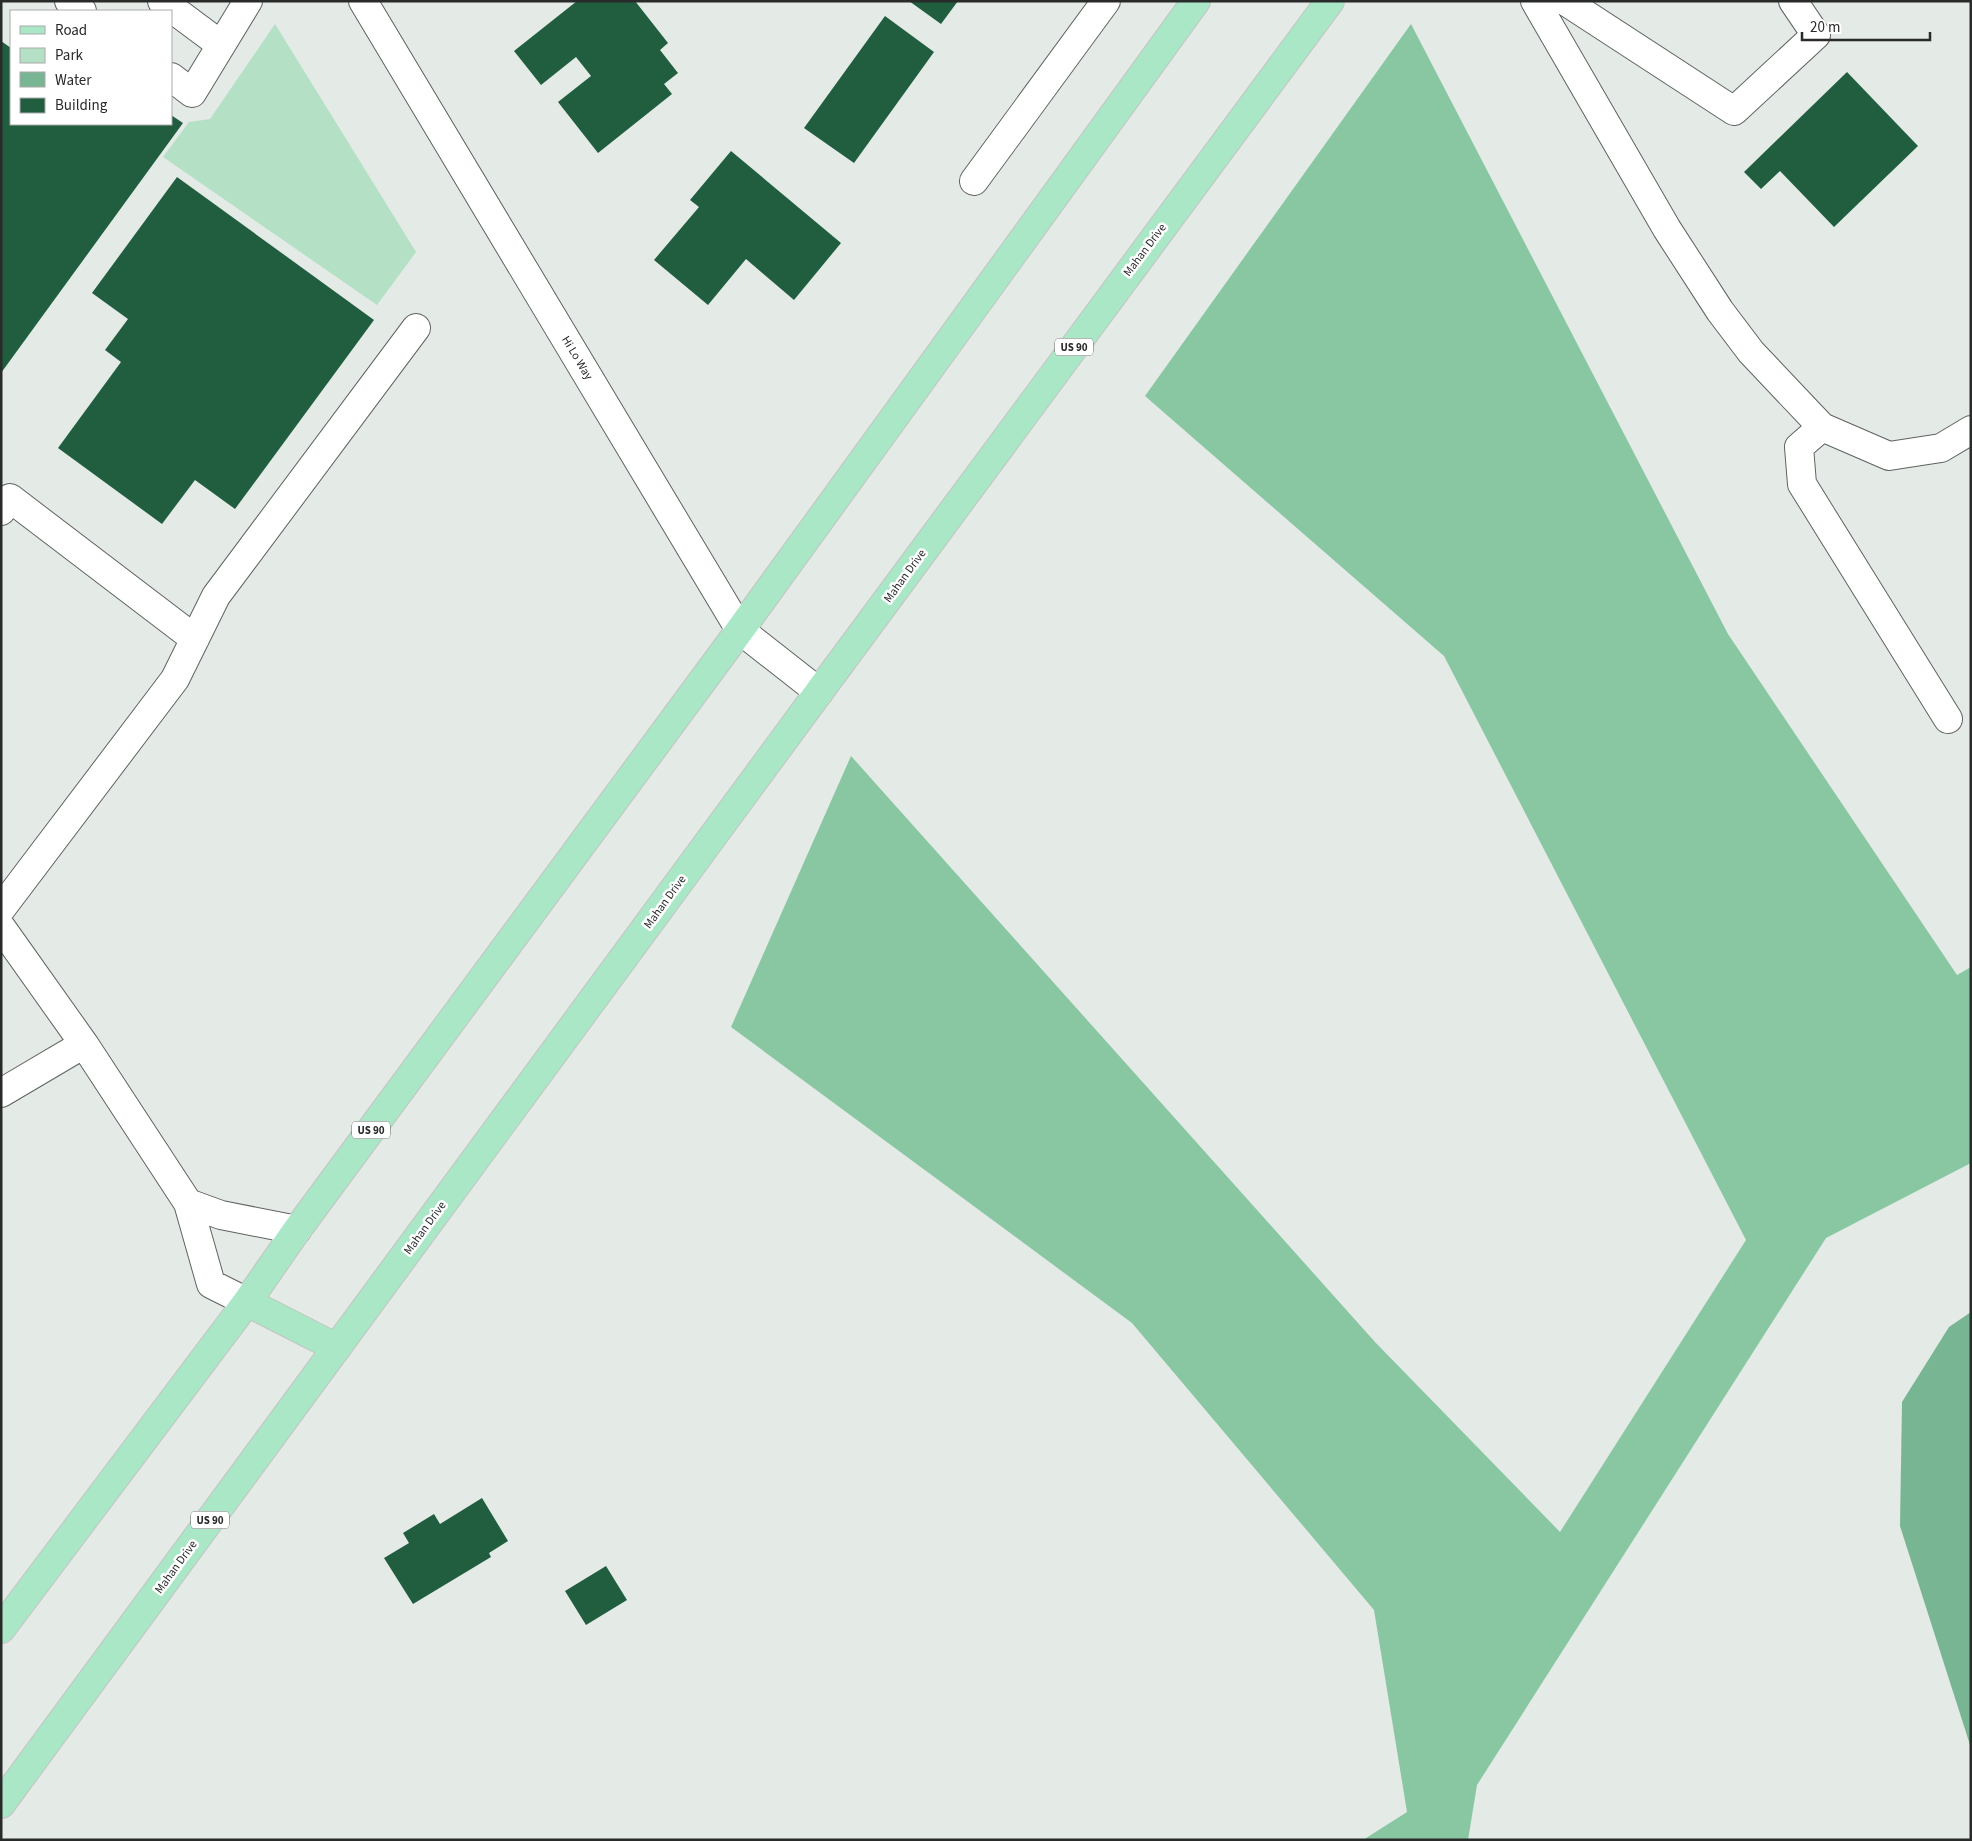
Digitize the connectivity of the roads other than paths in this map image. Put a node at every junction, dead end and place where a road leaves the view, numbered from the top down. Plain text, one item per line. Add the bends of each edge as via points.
1 (68, 1) edge
2 (162, 1) edge
3 (248, 1) edge
4 (362, 1) edge
5 (1106, 1) edge
6 (1196, 1) edge
7 (1330, 1) edge
8 (1534, 1) edge
9 (1565, 1) edge
10 (1794, 1) edge
11 (81, 10) edge
12 (221, 44) junction
13 (172, 78) edge
14 (974, 181) dead end
15 (416, 328) dead end
16 (1822, 427) junction
17 (1971, 430) edge
18 (1, 511) edge
19 (740, 630) junction
20 (195, 638) junction
21 (819, 692) junction
22 (1948, 719) dead end
23 (1, 909) edge
24 (6, 942) edge
25 (84, 1044) junction
26 (1, 1093) edge
27 (188, 1203) junction
28 (296, 1230) junction
29 (247, 1302) junction
30 (337, 1348) junction
31 (1, 1630) edge
32 (1, 1804) edge

1 - 11 street
2 - 12 street
3 - 12 street
4 - 19 street, Hi Lo Way
5 - 14 street
6 - 19 main road, US 90
7 - 21 main road, Mahan Drive / US 90
8 - 16 street via 1667,229 1720,311 1751,352
9 - 10 street via 1734,111 1816,35
12 - 13 street via 192,93
15 - 20 street via 216,596
16 - 17 street via 1889,456 1941,448
16 - 22 street via 1799,447 1802,484
18 - 20 street via 10,498
19 - 21 street, Hi Lo Way
19 - 28 main road, US 90
20 - 23 street via 175,680
21 - 30 main road, Mahan Drive / US 90
24 - 25 street
25 - 26 street
25 - 27 street
27 - 28 street via 221,1215
27 - 29 street via 211,1284
28 - 29 main road, US 90
29 - 30 main road
29 - 31 main road, US 90
30 - 32 main road, Mahan Drive / US 90

